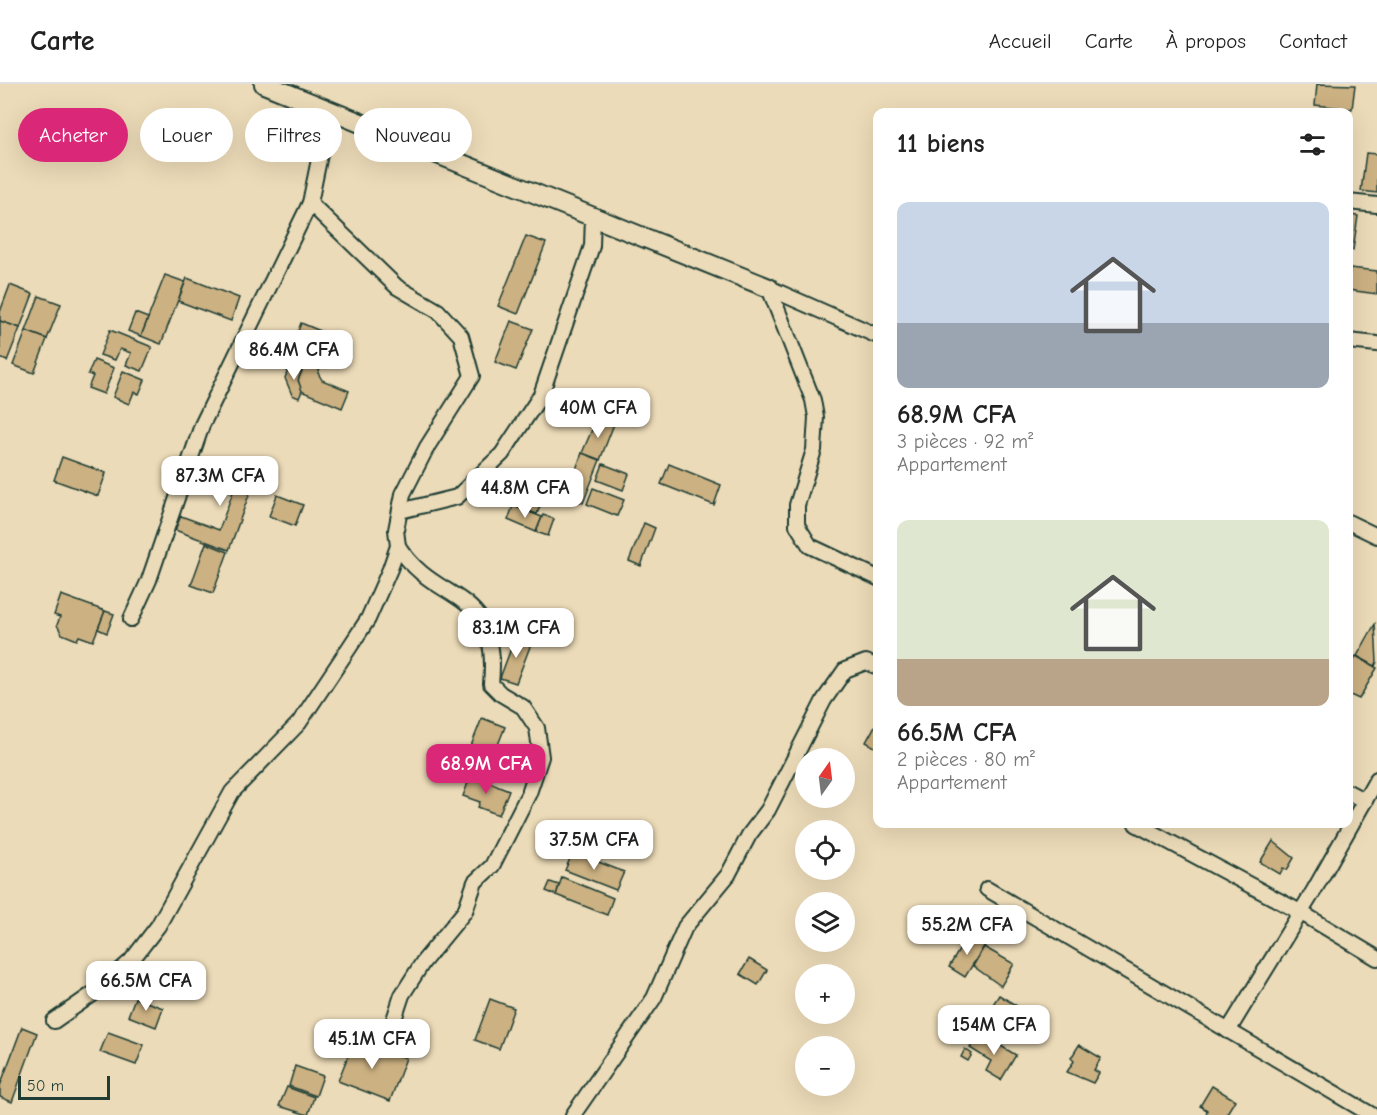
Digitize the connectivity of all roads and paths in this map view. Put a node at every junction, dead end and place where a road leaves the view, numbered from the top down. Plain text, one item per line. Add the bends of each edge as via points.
1 (264, 84) edge
2 (322, 108) edge
3 (342, 116) edge
4 (318, 162) edge
5 (310, 203) junction
6 (1353, 203) edge
7 (1377, 205) edge
8 (593, 216) junction
9 (770, 288) junction
10 (873, 334) edge
11 (1353, 342) edge
12 (1377, 344) edge
13 (400, 511) junction
14 (1353, 524) edge
15 (1377, 536) edge
16 (398, 546) junction
17 (873, 576) edge
18 (131, 620) dead end
19 (873, 665) edge
20 (1377, 779) edge
21 (1353, 795) edge
22 (1365, 801) junction
23 (1353, 821) edge
24 (1143, 828) edge
25 (1349, 828) edge
26 (987, 889) dead end
27 (1300, 912) junction
28 (1377, 958) edge
29 (54, 1021) dead end
30 (1228, 1032) junction
31 (387, 1041) dead end
32 (573, 1115) edge
33 (1372, 1115) edge

1 - 2 street
3 - 8 street
4 - 5 street
5 - 13 street via 397,287 438,311 461,336 472,376 427,447 403,494
5 - 18 street via 202,425 149,580
6 - 7 street
8 - 9 street
8 - 13 street via 592,246 541,395 502,454 456,497
9 - 10 street
9 - 17 street via 816,417 814,450 797,505 797,525 810,546
11 - 12 street
13 - 16 street
14 - 15 street
16 - 29 street via 368,619 299,723 232,792 158,926 131,961
16 - 31 street via 429,578 474,608 494,654 491,684 523,707 537,728 541,758 529,793 492,866 475,882 465,911 402,995
19 - 32 street via 866,662 845,670 824,700 768,810 749,835 728,875 685,927 654,998
20 - 22 street
21 - 22 street
22 - 23 street
24 - 27 street
25 - 27 street
26 - 30 street
27 - 28 street
27 - 30 street
30 - 33 street

